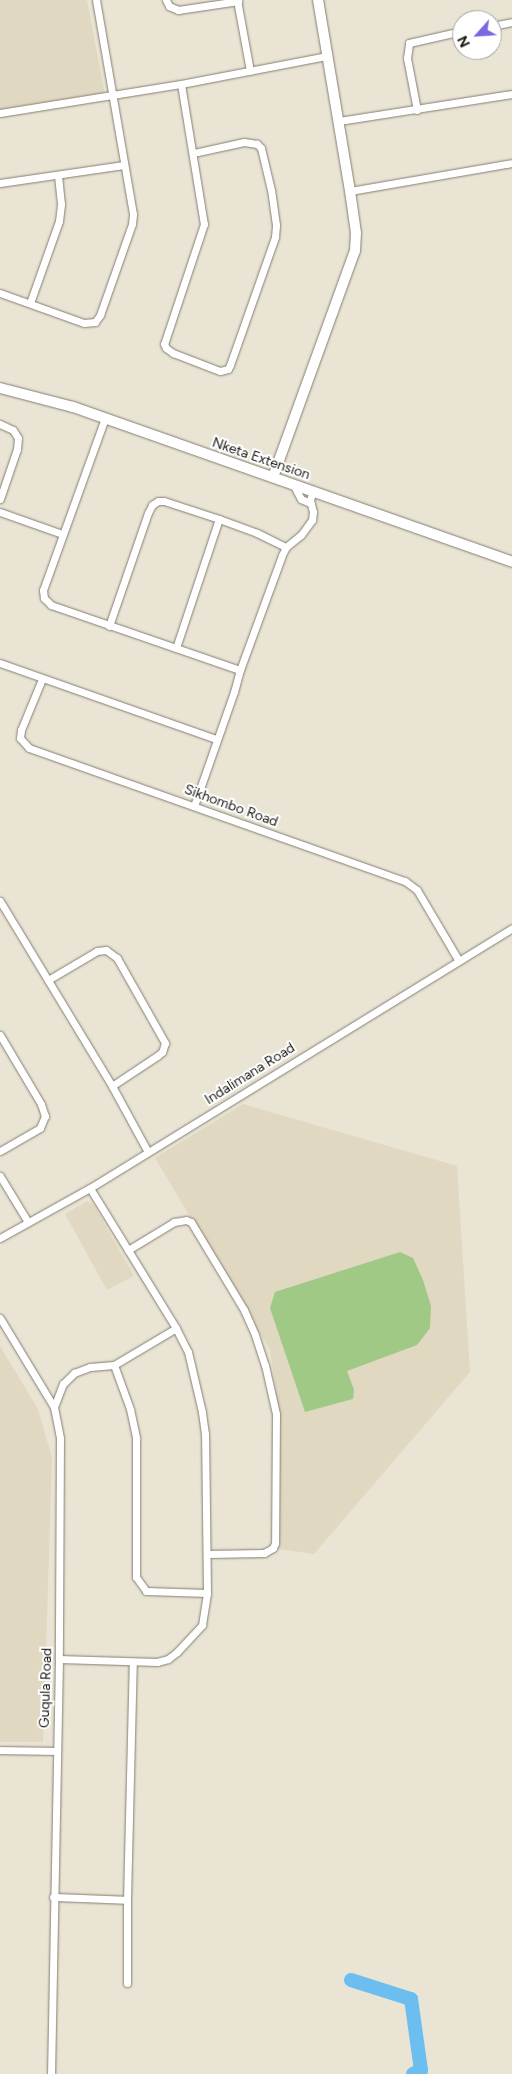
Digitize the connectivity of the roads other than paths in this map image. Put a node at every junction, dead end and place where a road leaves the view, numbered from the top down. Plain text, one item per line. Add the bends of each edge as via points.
1 (96, 0) edge
2 (166, 0) edge
3 (318, 0) edge
4 (238, 1) edge
5 (452, 33) edge
6 (327, 56) junction
7 (250, 71) junction
8 (181, 84) junction
9 (112, 94) junction
10 (512, 94) edge
11 (416, 110) junction
12 (0, 113) edge
13 (339, 121) junction
14 (194, 153) junction
15 (512, 163) edge
16 (124, 165) junction
17 (58, 176) junction
18 (0, 183) edge
19 (350, 190) junction
20 (0, 293) edge
21 (30, 303) junction
22 (0, 388) edge
23 (105, 418) junction
24 (0, 424) edge
25 (273, 477) junction
26 (293, 484) junction
27 (313, 492) junction
28 (0, 499) edge
29 (310, 503) junction
30 (0, 512) edge
31 (219, 519) junction
32 (62, 534) junction
33 (286, 547) junction
34 (512, 562) edge
35 (109, 626) junction
36 (176, 648) junction
37 (0, 664) edge
38 (240, 670) junction
39 (42, 678) junction
40 (216, 739) junction
41 (194, 806) junction
42 (0, 901) edge
43 (512, 928) edge
44 (459, 961) junction
45 (48, 980) junction
46 (0, 1035) edge
47 (112, 1086) junction
48 (0, 1151) edge
49 (148, 1152) junction
50 (0, 1176) edge
51 (90, 1188) junction
52 (28, 1222) junction
53 (0, 1238) edge
54 (128, 1250) junction
55 (0, 1318) edge
56 (176, 1328) junction
57 (114, 1365) junction
58 (54, 1408) junction
59 (208, 1554) junction
60 (207, 1593) junction
61 (59, 1659) junction
62 (133, 1662) junction
63 (0, 1750) edge
64 (56, 1751) junction
65 (53, 1897) junction
66 (127, 1900) junction
67 (126, 1983) dead end
68 (50, 2074) edge

1 - 9 street
2 - 4 street via 169,6 178,10
3 - 6 street
4 - 7 street
5 - 11 street via 409,43 407,58
6 - 7 street
6 - 13 street
7 - 8 street
8 - 9 street
8 - 14 street
9 - 12 street
9 - 16 street
10 - 11 street
11 - 13 street
13 - 19 street
14 - 14 street via 204,224 164,344 173,353 220,371 230,365 275,237 276,225 262,148 244,142
15 - 19 street
16 - 17 street
16 - 21 street via 133,219 98,319 86,324
17 - 18 street
17 - 21 street via 60,221
19 - 25 street via 356,234 353,260
20 - 21 street
22 - 23 street, Nketa Extension via 53,400
23 - 25 street, Nketa Extension
23 - 32 street
24 - 28 street via 13,430 18,438
25 - 26 street, Nketa Extension
26 - 27 street, Nketa Extension
26 - 29 street via 301,499
27 - 29 street
27 - 34 street, Nketa Extension
29 - 33 street via 313,512 309,525
30 - 32 street
31 - 33 street
31 - 35 street via 164,501 152,505
31 - 36 street
32 - 35 street via 43,590 44,598 51,605
33 - 38 street
35 - 36 street
36 - 38 street
37 - 39 street
38 - 40 street
39 - 40 street
39 - 41 street, Sikhombo Road via 21,730 20,738 25,744
40 - 41 street
41 - 44 street, Sikhombo Road via 412,885
42 - 45 street
43 - 44 street, Indalimana Road
44 - 49 street, Indalimana Road
45 - 47 street
45 - 47 street via 97,951 106,950 117,958 165,1044 157,1056
46 - 48 street via 41,1104 44,1116 40,1128
47 - 49 street
49 - 51 street, Indalimana Road
50 - 52 street
51 - 52 street, Indalimana Road
51 - 54 street
52 - 53 street, Indalimana Road
54 - 56 street
54 - 59 street via 174,1222 191,1222 249,1321 267,1372 276,1414 275,1543 264,1553
55 - 58 street, Guqula Road
56 - 57 street
56 - 59 street via 188,1352 203,1422
57 - 58 street via 90,1367 74,1373 63,1384
57 - 60 street via 128,1402 136,1438 136,1577 146,1591
58 - 61 street, Guqula Road via 61,1457
59 - 60 street
60 - 62 street via 202,1625 177,1652 162,1661
61 - 62 street
61 - 64 street, Guqula Road
62 - 66 street
63 - 64 street
64 - 65 street, Guqula Road
65 - 66 street
65 - 68 street, Guqula Road
66 - 67 street

